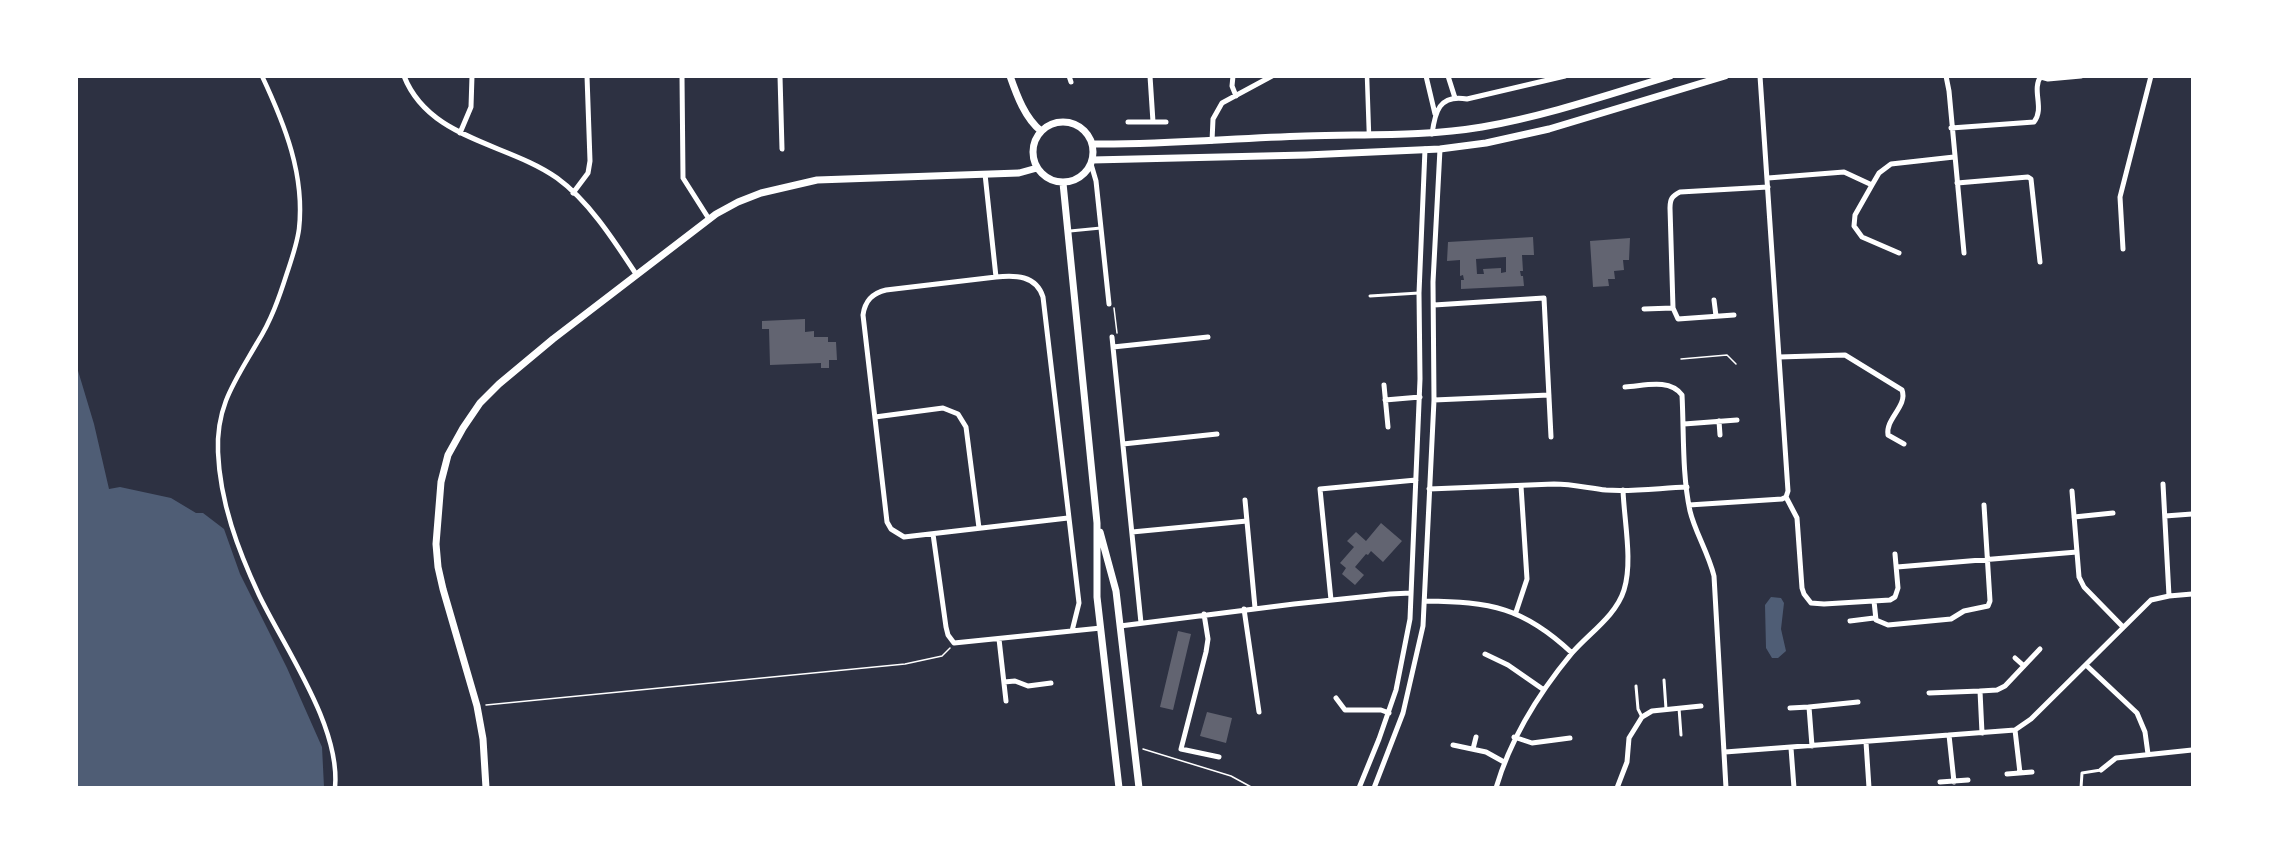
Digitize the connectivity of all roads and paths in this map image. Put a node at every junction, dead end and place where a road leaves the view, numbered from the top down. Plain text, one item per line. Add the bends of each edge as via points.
1 (262, 76) edge
2 (404, 76) edge
3 (472, 76) edge
4 (586, 76) edge
5 (682, 76) edge
6 (780, 76) edge
7 (1010, 76) edge
8 (1150, 76) edge
9 (1233, 76) edge
10 (1272, 76) edge
11 (1367, 76) edge
12 (1426, 76) edge
13 (1448, 76) edge
14 (1565, 76) edge
15 (1670, 76) edge
16 (1725, 76) edge
17 (1760, 76) edge
18 (1946, 76) edge
19 (2081, 76) edge
20 (2151, 76) edge
21 (2041, 77) edge
22 (1236, 96) junction
23 (1455, 98) junction
24 (1435, 114) junction
25 (1128, 122) dead end
26 (1153, 122) junction
27 (1166, 122) dead end
28 (1951, 128) junction
29 (1041, 131) junction
30 (460, 133) junction
31 (1432, 134) junction
32 (1369, 135) junction
33 (1212, 141) junction
34 (1092, 144) junction
35 (782, 149) dead end
36 (1425, 149) junction
37 (1440, 149) junction
38 (1954, 157) junction
39 (1091, 162) junction
40 (1037, 168) junction
41 (985, 174) junction
42 (1768, 178) junction
43 (1062, 183) junction
44 (1957, 183) junction
45 (1872, 185) junction
46 (1768, 187) junction
47 (573, 193) junction
48 (709, 219) junction
49 (1101, 228) junction
50 (1067, 231) junction
51 (2122, 249) dead end
52 (1899, 253) dead end
53 (1964, 253) dead end
54 (2040, 262) dead end
55 (636, 274) junction
56 (996, 277) junction
57 (1419, 293) junction
58 (1370, 296) dead end
59 (1714, 300) dead end
60 (1109, 304) joint
61 (1434, 305) junction
62 (1673, 308) junction
63 (1644, 309) dead end
64 (1734, 315) dead end
65 (1716, 316) junction
66 (1112, 336) joint
67 (1208, 337) dead end
68 (1113, 347) junction
69 (1779, 357) junction
70 (1681, 359) dead end
71 (1736, 364) dead end
72 (1384, 385) dead end
73 (1625, 387) dead end
74 (1549, 395) junction
75 (1420, 398) junction
76 (1386, 400) junction
77 (1434, 400) junction
78 (874, 417) junction
79 (1737, 420) dead end
80 (1719, 421) junction
81 (1684, 424) junction
82 (1388, 427) dead end
83 (1217, 434) dead end
84 (1720, 435) dead end
85 (1551, 436) dead end
86 (1123, 444) junction
87 (1904, 444) dead end
88 (1417, 455) junction
89 (1431, 456) junction
90 (1416, 480) junction
91 (2163, 484) dead end
92 (1521, 486) junction
93 (1687, 487) junction
94 (1429, 489) junction
95 (1623, 490) junction
96 (2072, 491) dead end
97 (1786, 497) junction
98 (1245, 500) dead end
99 (1689, 505) junction
100 (1984, 506) dead end
101 (2113, 513) dead end
102 (2193, 514) edge
103 (2165, 516) junction
104 (2074, 517) junction
105 (1068, 518) junction
106 (1247, 521) junction
107 (1097, 524) junction
108 (979, 528) junction
109 (1132, 532) junction
110 (933, 534) junction
111 (2077, 552) junction
112 (1895, 554) dead end
113 (1987, 559) junction
114 (1897, 567) junction
115 (1411, 593) junction
116 (2193, 594) edge
117 (2169, 596) junction
118 (1331, 600) junction
119 (1425, 601) junction
120 (1874, 601) junction
121 (1255, 608) junction
122 (1244, 609) junction
123 (1516, 612) junction
124 (1204, 614) junction
125 (1874, 618) junction
126 (1850, 621) dead end
127 (1141, 623) junction
128 (1120, 626) junction
129 (2123, 627) junction
130 (1101, 628) junction
131 (1072, 631) junction
132 (999, 639) junction
133 (1407, 642) junction
134 (1420, 643) junction
135 (954, 644) junction
136 (2040, 648) dead end
137 (1572, 652) junction
138 (1485, 654) dead end
139 (2015, 658) dead end
140 (2086, 665) junction
141 (2024, 666) junction
142 (1664, 680) dead end
143 (1004, 682) junction
144 (1051, 683) dead end
145 (1636, 686) dead end
146 (1544, 690) junction
147 (1980, 691) junction
148 (1929, 693) dead end
149 (1336, 698) dead end
150 (1006, 701) dead end
151 (1858, 702) dead end
152 (477, 706) junction
153 (1701, 706) dead end
154 (1809, 707) junction
155 (1680, 708) junction
156 (1790, 708) dead end
157 (1665, 709) junction
158 (1345, 710) junction
159 (1259, 712) dead end
160 (1389, 713) junction
161 (1642, 717) junction
162 (1346, 718) dead end
163 (2015, 730) junction
164 (1982, 733) junction
165 (1681, 735) dead end
166 (1949, 735) junction
167 (1476, 736) dead end
168 (1515, 737) junction
169 (1570, 738) dead end
170 (1866, 742) junction
171 (1453, 745) dead end
172 (1812, 746) junction
173 (1791, 748) junction
174 (1135, 749) junction
175 (1473, 749) junction
176 (2193, 750) edge
177 (1725, 753) junction
178 (2148, 754) junction
179 (1219, 758) dead end
180 (1504, 762) junction
181 (2101, 770) joint
182 (2032, 772) dead end
183 (2020, 773) junction
184 (2007, 774) dead end
185 (1968, 780) dead end
186 (1940, 782) dead end
187 (1953, 782) junction
188 (335, 788) edge
189 (486, 788) edge
190 (1119, 788) edge
191 (1139, 788) edge
192 (1253, 788) edge
193 (1359, 788) edge
194 (1374, 788) edge
195 (1496, 788) edge
196 (1617, 788) edge
197 (1726, 788) edge
198 (1794, 788) edge
199 (1869, 788) edge
200 (2081, 788) edge

1 - 188 street via 280,113 296,167 299,229 275,311 222,409 218,452 231,526 260,595 322,720 334,759
2 - 30 street via 425,108
3 - 30 street via 471,107
4 - 47 street via 590,161 588,173
5 - 48 street via 683,178
6 - 35 street
7 - 29 street via 1023,108
8 - 26 street
9 - 22 street
10 - 22 street
11 - 32 street
12 - 24 street
13 - 23 street
14 - 23 street via 1467,99
15 - 31 street via 1538,116
16 - 37 street via 1549,129
17 - 42 street
18 - 28 street
19 - 21 street
20 - 51 street via 2120,197
21 - 28 street via 2036,84 2038,113 2034,122
22 - 33 street via 1216,110
23 - 24 street
24 - 31 street
25 - 26 street
26 - 27 street
28 - 38 street
29 - 34 street via 1052,124 1070,123 1085,132
29 - 40 street via 1033,150
30 - 47 street via 557,178
31 - 32 street
31 - 36 street
31 - 37 street
32 - 33 street
33 - 34 street
34 - 39 street
36 - 37 street
36 - 39 street
36 - 57 street
37 - 61 street
38 - 44 street
38 - 45 street via 1891,164
39 - 43 street via 1077,179
39 - 49 street
40 - 41 street
40 - 43 street via 1050,180
41 - 48 street via 817,180 761,193
41 - 56 street
42 - 45 street via 1844,172
42 - 46 street
43 - 50 street
44 - 53 street
44 - 54 street via 2031,179
45 - 52 street via 1855,215 1854,226 1862,237
46 - 62 street via 1674,195 1670,201
46 - 69 street
47 - 55 street
48 - 55 street
49 - 50 lane
49 - 60 street
50 - 107 street
55 - 152 street via 499,384 480,403 448,455 436,518 438,567
56 - 78 street via 886,290 867,301 863,315
56 - 105 street via 1025,278 1036,285 1043,297
57 - 58 lane
57 - 75 street
59 - 65 street
60 - 66 path via 1114,307 1117,335
61 - 74 street via 1544,298
61 - 77 street
62 - 63 street
62 - 65 street via 1678,318
64 - 65 street
66 - 68 street
67 - 68 street
68 - 86 street
69 - 87 street via 1845,355 1902,390 1903,399 1886,428 1888,435
69 - 97 street
70 - 71 path via 1727,355
72 - 76 street
73 - 81 street via 1674,387 1682,395
74 - 77 street
74 - 85 street
75 - 76 street
75 - 88 street
76 - 82 street
77 - 89 street
78 - 108 street via 943,408 958,414 966,428
78 - 110 street via 887,522 904,537
79 - 80 street
80 - 81 street
80 - 84 street
81 - 93 street
83 - 86 street
86 - 109 street
88 - 89 street
88 - 90 street
89 - 94 street
90 - 115 street
90 - 118 street via 1320,489
91 - 103 street
92 - 94 street
92 - 95 street via 1572,484
92 - 123 street via 1527,579
93 - 95 street
93 - 99 street
94 - 119 street
95 - 137 street via 1627,564 1624,590 1613,610
96 - 104 street
97 - 99 street
97 - 120 street via 1796,513 1802,588 1807,599 1817,604
98 - 106 street
99 - 177 street via 1714,576
100 - 113 street
101 - 104 street
102 - 103 street
103 - 117 street
104 - 111 street
105 - 108 street
105 - 131 street via 1079,603
106 - 109 street
106 - 121 street
107 - 128 street via 1116,591
107 - 130 street
108 - 110 street
109 - 127 street
110 - 135 street via 946,627
111 - 113 street
111 - 129 street via 2081,582
112 - 114 street
113 - 114 street
113 - 125 street via 1988,606 1964,610 1950,619 1888,625
114 - 120 street via 1899,588 1895,597
115 - 118 street
115 - 133 street
116 - 117 street
117 - 129 street via 2151,600
118 - 121 street
119 - 123 street via 1484,604
119 - 134 street
120 - 125 street
121 - 122 street
122 - 124 street
122 - 159 street
123 - 137 street via 1551,632
124 - 127 street
124 - 179 street via 1206,652 1181,749
125 - 126 street
127 - 128 street
128 - 174 street
129 - 140 street
130 - 131 street
130 - 190 street
131 - 132 street
132 - 135 street
132 - 143 street
133 - 134 street
133 - 160 street
134 - 194 street via 1403,713
135 - 152 path via 942,656 905,664
136 - 141 street
137 - 146 street
138 - 146 street
139 - 141 street
140 - 163 street
140 - 178 street via 2137,713
141 - 147 street via 2005,686
142 - 157 lane
143 - 144 street via 1028,686
143 - 150 street
145 - 161 lane
146 - 168 street
147 - 148 street
147 - 164 street
149 - 158 street
151 - 154 street
152 - 189 street
153 - 155 street
154 - 156 street
154 - 172 street
155 - 157 street
155 - 165 lane
157 - 161 street
158 - 160 street
158 - 162 street
160 - 193 street
161 - 196 street via 1629,738 1627,762
163 - 164 street
163 - 183 street
164 - 166 street
166 - 170 street
166 - 187 street
167 - 175 street
168 - 169 street via 1532,743
168 - 180 street
170 - 172 street
170 - 199 street
171 - 175 street
172 - 173 street
173 - 177 street
173 - 198 street
174 - 191 street
174 - 192 path via 1231,776
175 - 180 street
176 - 178 street
177 - 197 street
178 - 181 street via 2116,758
180 - 195 street
181 - 200 lane via 2082,773
182 - 183 street
183 - 184 street
185 - 187 street
186 - 187 street

